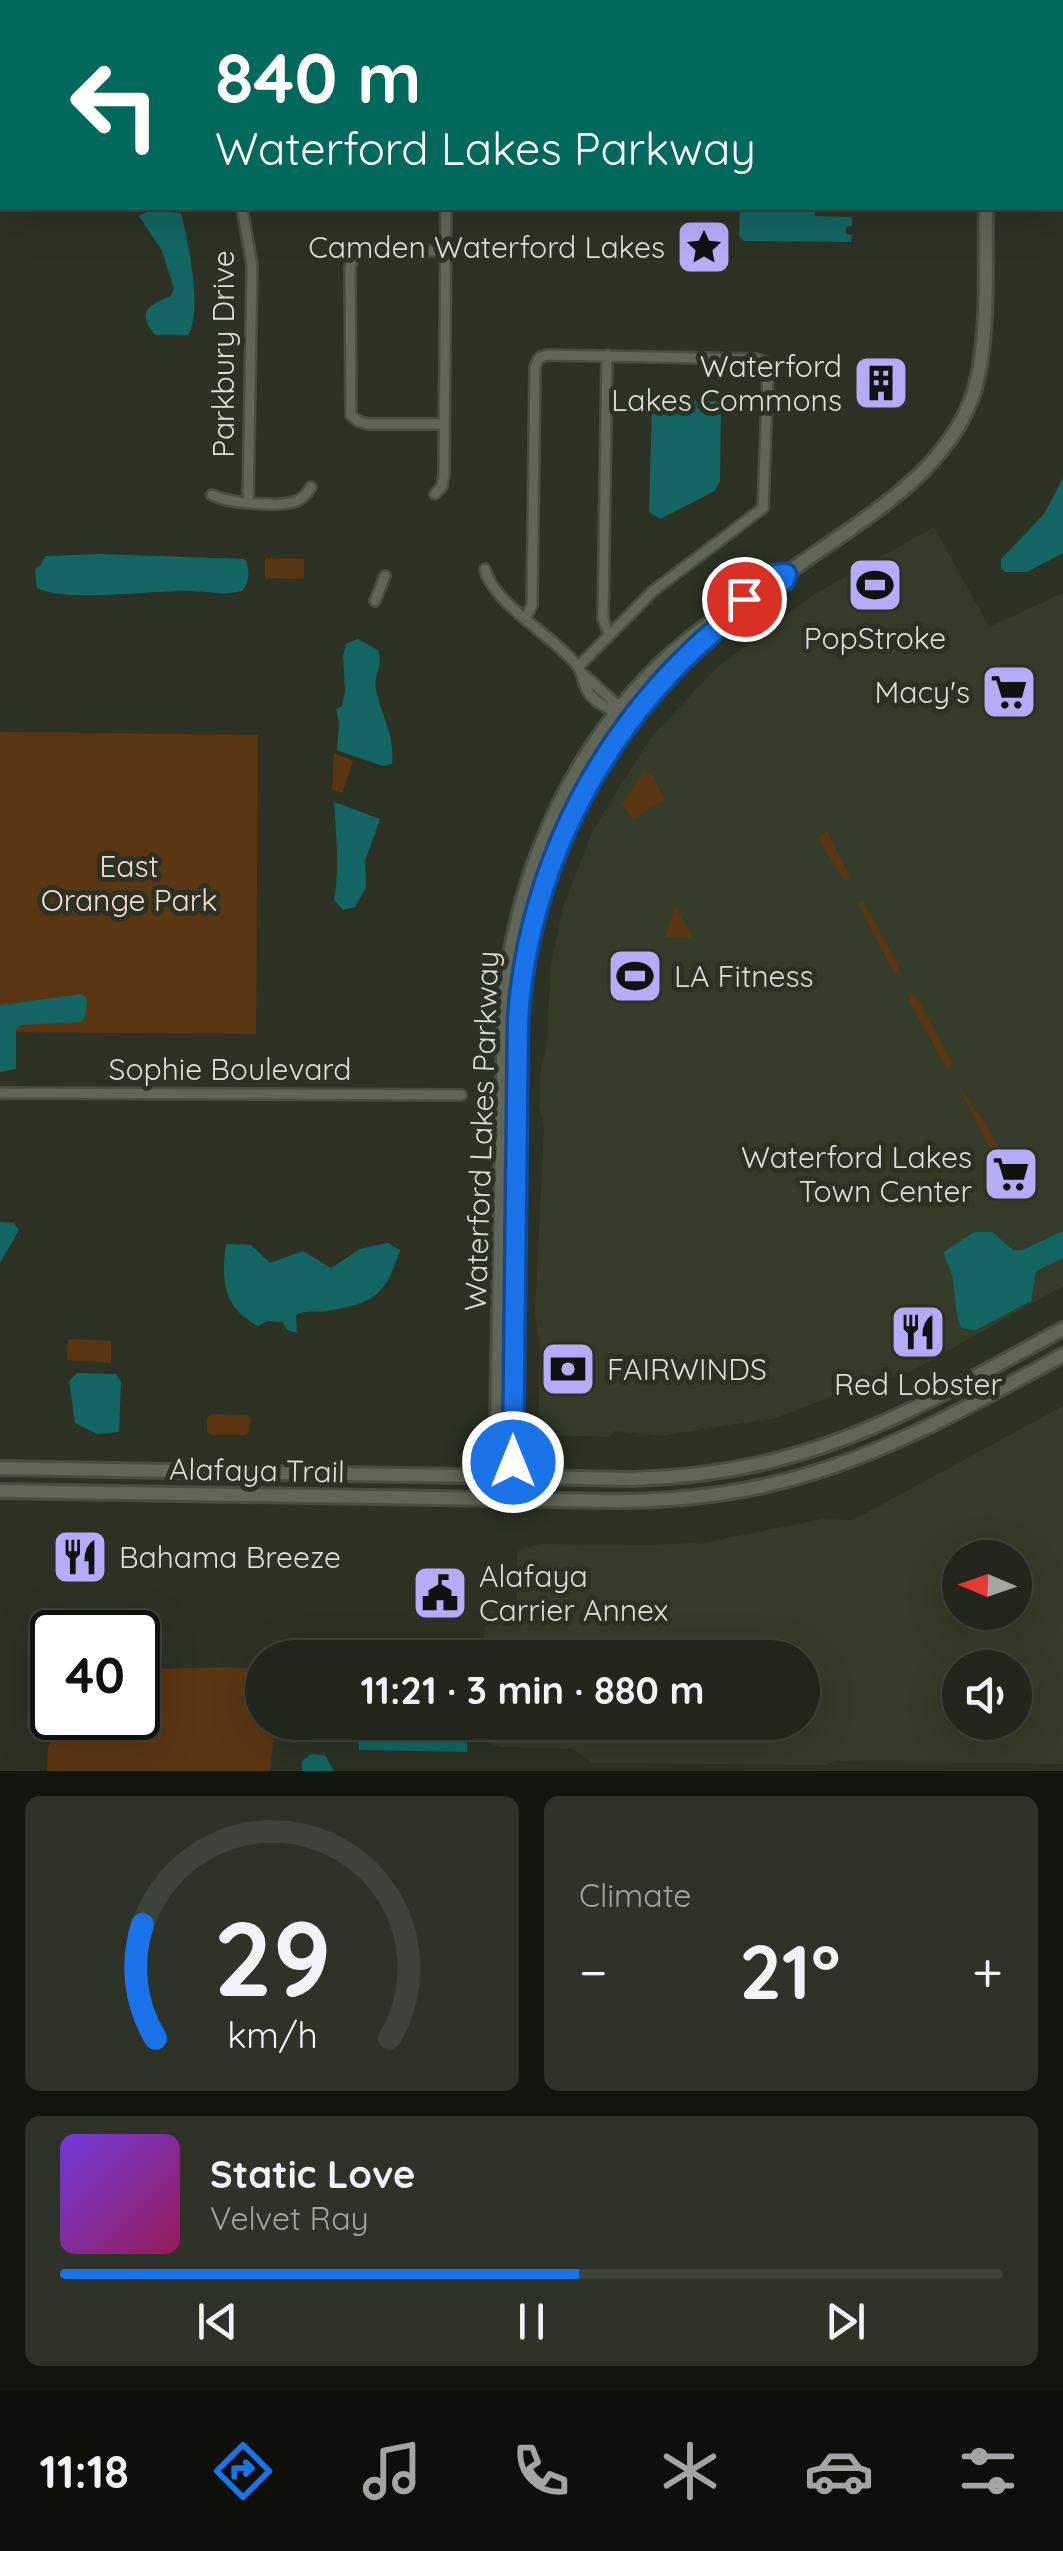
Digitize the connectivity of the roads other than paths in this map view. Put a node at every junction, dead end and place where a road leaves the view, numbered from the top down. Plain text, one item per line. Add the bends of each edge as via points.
1 (242, 210) edge
2 (446, 210) edge
3 (986, 210) edge
4 (447, 250) junction
5 (607, 355) junction
6 (444, 424) junction
7 (312, 486) dead end
8 (435, 494) dead end
9 (212, 495) dead end
10 (248, 502) junction
11 (485, 568) dead end
12 (786, 574) junction
13 (385, 576) dead end
14 (374, 601) dead end
15 (526, 617) junction
16 (609, 634) junction
17 (580, 668) junction
18 (617, 712) junction
19 (629, 722) junction
20 (524, 894) junction
21 (538, 899) junction
22 (0, 1093) edge
23 (460, 1095) dead end
24 (500, 1238) junction
25 (1063, 1329) edge
26 (514, 1332) junction
27 (1063, 1354) edge
28 (809, 1452) junction
29 (0, 1468) edge
30 (44, 1468) junction
31 (278, 1472) junction
32 (814, 1474) junction
33 (497, 1476) junction
34 (513, 1477) junction
35 (0, 1491) edge
36 (46, 1492) junction
37 (277, 1495) junction
38 (496, 1499) junction
39 (513, 1499) junction

1 - 10 street, Parkbury Drive via 252,257
2 - 4 street
3 - 12 street, Waterford Lakes Parkway via 981,359 963,420 924,470
4 - 6 street
4 - 6 street via 365,250 350,267 351,415 363,423
5 - 15 street via 547,354 536,363 532,604
5 - 16 street via 603,619
5 - 16 street via 756,359 768,371 763,508
6 - 8 street via 443,480
7 - 10 street, Parkbury Drive via 295,502
9 - 10 street, Parkbury Drive
11 - 15 street via 490,585
12 - 18 street, Waterford Lakes Parkway via 671,654
12 - 19 street, Waterford Lakes Parkway via 688,658
13 - 14 street
15 - 17 street
16 - 17 street
17 - 18 street via 588,693
18 - 19 street
18 - 20 street, Waterford Lakes Parkway via 554,813
19 - 21 street, Waterford Lakes Parkway via 576,806
20 - 21 street
20 - 24 street, Waterford Lakes Parkway via 504,999
21 - 26 street, Waterford Lakes Parkway via 518,1019
22 - 23 street, Sophie Boulevard
24 - 26 street via 506,1250 505,1315
24 - 33 street, Waterford Lakes Parkway
25 - 28 street, Alafaya Trail via 904,1415
26 - 34 street, Waterford Lakes Parkway
27 - 32 street, Alafaya Trail via 911,1437
28 - 32 street
28 - 34 street, Alafaya Trail via 686,1476
29 - 30 street, Alafaya Trail
30 - 31 street, Alafaya Trail
30 - 36 street
31 - 33 street, Alafaya Trail
31 - 37 street
32 - 39 street, Alafaya Trail via 672,1500
33 - 34 street, Alafaya Trail
33 - 38 street, Waterford Lakes Parkway
34 - 39 street, Waterford Lakes Parkway
35 - 36 street, Alafaya Trail
36 - 37 street, Alafaya Trail
37 - 38 street, Alafaya Trail
38 - 39 street, Alafaya Trail

